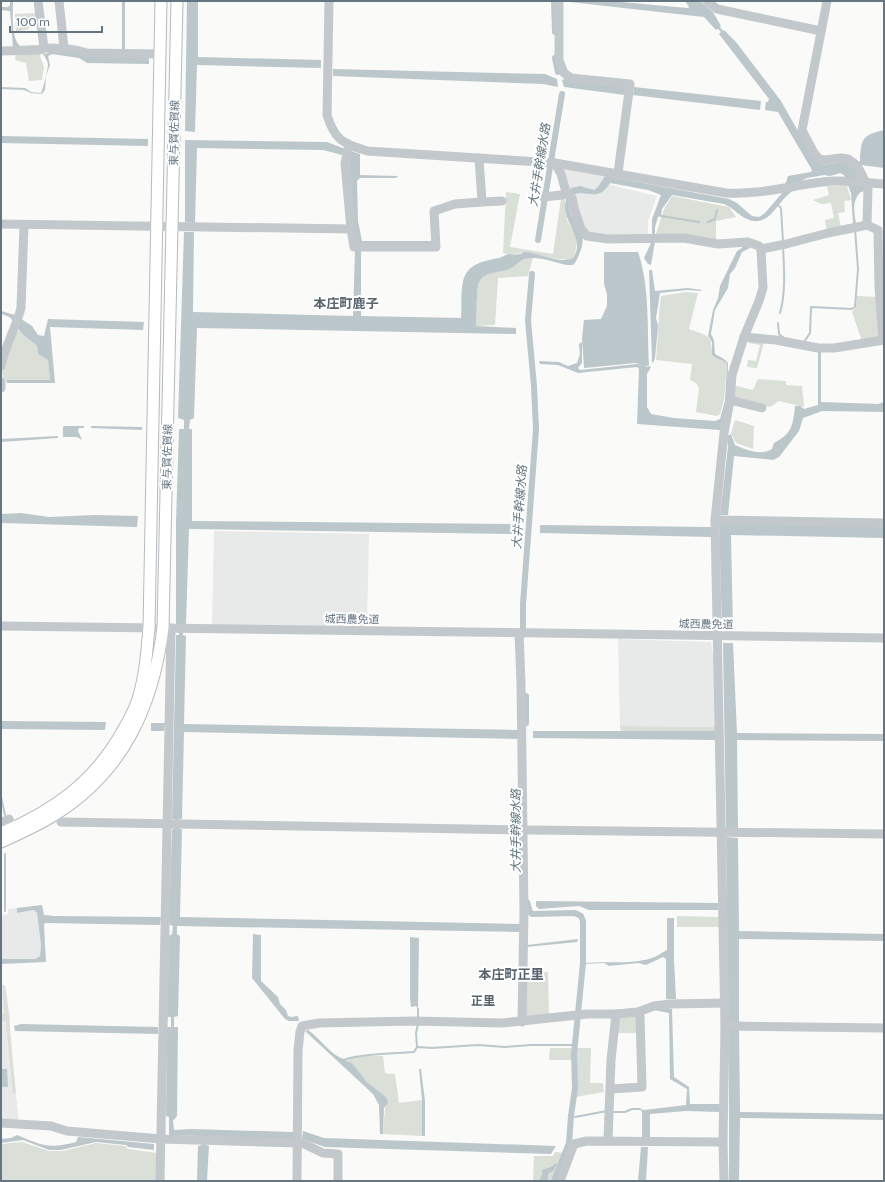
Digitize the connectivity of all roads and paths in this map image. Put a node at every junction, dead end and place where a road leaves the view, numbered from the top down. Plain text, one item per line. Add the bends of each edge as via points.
1 (38, 1) edge
2 (59, 1) edge
3 (161, 1) edge
4 (177, 1) edge
5 (329, 1) edge
6 (558, 1) edge
7 (707, 1) edge
8 (827, 1) edge
9 (821, 31) junction
10 (64, 48) junction
11 (42, 49) junction
12 (1, 51) edge
13 (161, 54) junction
14 (348, 151) junction
15 (479, 158) junction
16 (551, 163) junction
17 (618, 173) junction
18 (884, 184) edge
19 (867, 187) junction
20 (569, 195) junction
21 (545, 196) dead end
22 (502, 201) dead end
23 (482, 202) junction
24 (1, 224) edge
25 (24, 225) junction
26 (867, 225) junction
27 (157, 226) junction
28 (172, 226) junction
29 (352, 229) junction
30 (761, 249) junction
31 (744, 337) junction
32 (883, 340) edge
33 (2, 352) edge
34 (1, 366) edge
35 (730, 400) junction
36 (762, 408) dead end
37 (715, 520) junction
38 (884, 523) edge
39 (1, 626) edge
40 (149, 627) junction
41 (174, 628) junction
42 (523, 634) junction
43 (717, 636) junction
44 (884, 638) edge
45 (61, 822) dead end
46 (1, 823) edge
47 (173, 824) junction
48 (12, 828) junction
49 (526, 830) junction
50 (1, 833) edge
51 (721, 833) junction
52 (884, 834) edge
53 (1, 842) edge
54 (724, 1004) junction
55 (638, 1012) junction
56 (616, 1014) junction
57 (522, 1022) junction
58 (725, 1026) junction
59 (884, 1028) edge
60 (611, 1089) junction
61 (1, 1123) edge
62 (161, 1139) junction
63 (608, 1141) junction
64 (723, 1142) junction
65 (297, 1143) junction
66 (160, 1181) edge
67 (297, 1181) edge
68 (338, 1181) edge
69 (560, 1181) edge
70 (724, 1181) edge

1 - 11 street
2 - 10 street
3 - 13 main road, 東与賀佐賀線
4 - 28 main road, 東与賀佐賀線 via 179,55
5 - 14 street via 327,115 331,128
6 - 17 street via 559,60 564,73 571,78 630,84
7 - 9 street via 717,9
8 - 9 street
9 - 19 street via 802,130 819,158 848,159 857,167
10 - 11 street
10 - 13 street via 87,53
11 - 12 street
13 - 27 main road, 東与賀佐賀線
14 - 15 street
14 - 29 street via 345,163
15 - 16 street
15 - 23 street
16 - 17 street
16 - 20 street via 561,174
17 - 19 street via 726,193 747,193 842,181
18 - 19 street
19 - 26 street
20 - 21 street
20 - 30 street via 581,229 587,236 608,239 684,238 718,244 748,242
22 - 23 street
23 - 29 street via 455,204 434,211 436,247 354,247
24 - 25 street
25 - 27 street
25 - 33 street via 22,294 17,321
26 - 30 street
26 - 32 street via 878,230
27 - 28 street
27 - 40 main road, 東与賀佐賀線
28 - 29 street
28 - 41 main road, 東与賀佐賀線
30 - 31 street via 763,288
31 - 32 street via 818,348
31 - 35 street via 732,375
33 - 34 street
35 - 36 street
35 - 37 street via 724,430
37 - 38 street
37 - 43 street
39 - 40 street, 城西農免道
40 - 41 street, 城西農免道
40 - 48 main road, 東与賀佐賀線 via 145,670 138,700 117,741 88,778 70,794
41 - 42 street, 城西農免道
41 - 47 street
41 - 53 main road, 東与賀佐賀線 via 160,651 146,703 134,731 111,766 94,784 55,815
42 - 43 street, 城西農免道
42 - 49 street via 521,682
43 - 44 street, 城西農免道
43 - 51 street
45 - 47 street
46 - 48 street via 9,819
47 - 49 street
47 - 62 street
48 - 50 main road, 東与賀佐賀線
49 - 51 street
49 - 57 street via 528,909
51 - 52 street
51 - 54 street
54 - 55 street via 670,1004
54 - 58 street
55 - 56 street
55 - 60 street via 642,1087
56 - 57 street via 577,1015
56 - 60 street
57 - 65 street via 319,1023 302,1026 298,1050
58 - 59 street
58 - 64 street
60 - 63 street
61 - 62 street
62 - 65 street
62 - 66 street
63 - 64 street
63 - 69 street via 574,1144
64 - 70 street
65 - 67 street
65 - 68 street via 323,1153 338,1154

